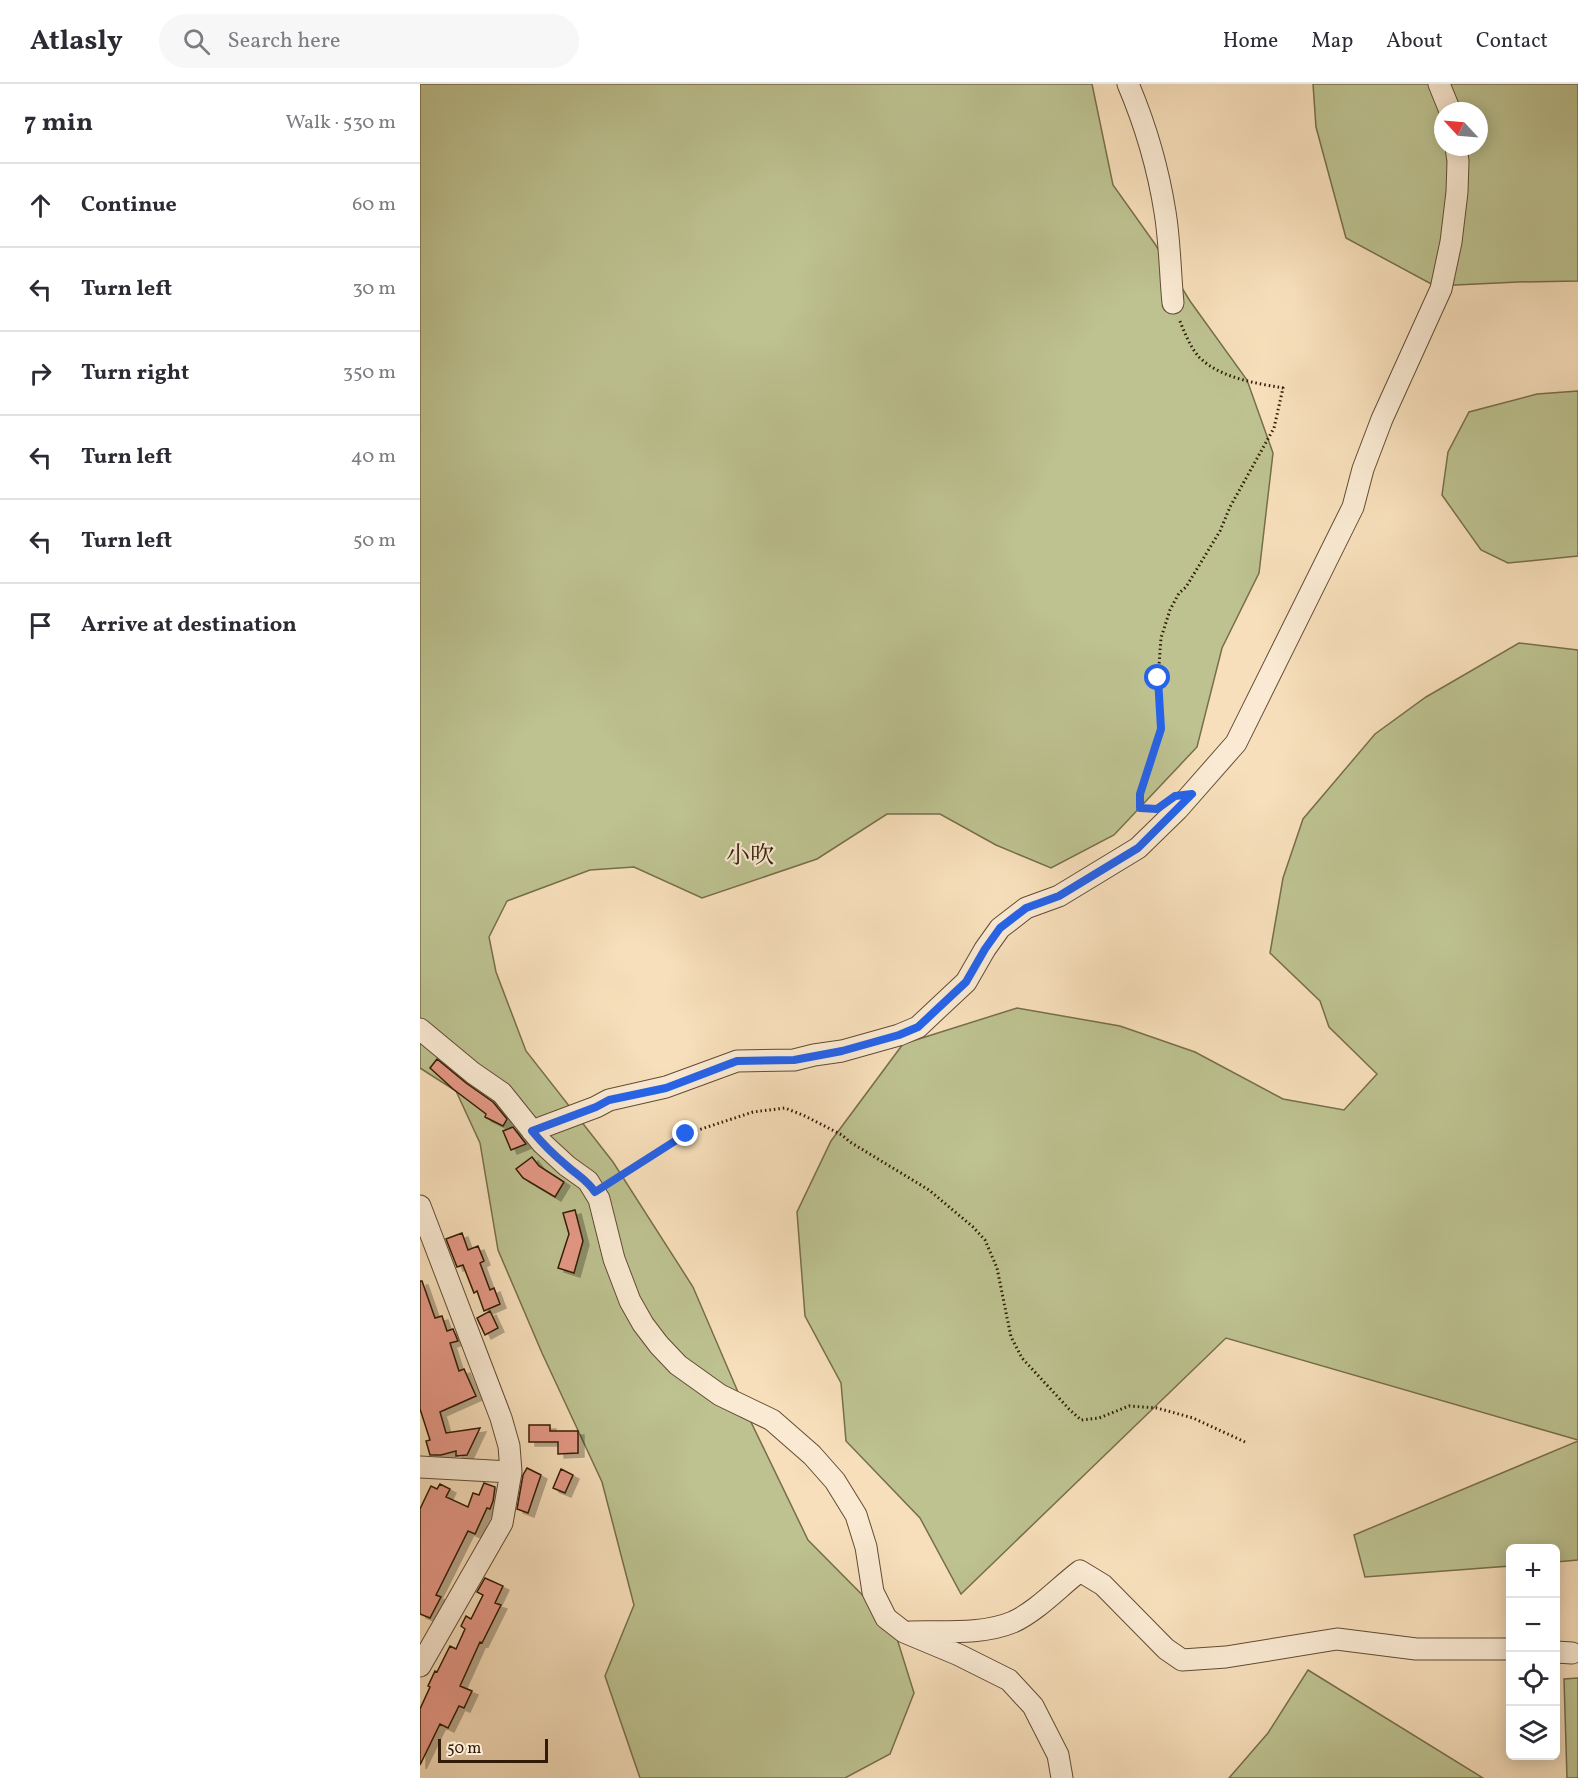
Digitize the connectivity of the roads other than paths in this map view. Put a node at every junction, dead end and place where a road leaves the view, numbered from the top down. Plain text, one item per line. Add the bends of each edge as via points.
1 (1128, 84) edge
2 (1439, 84) edge
3 (1446, 102) edge
4 (1457, 156) edge
5 (1173, 303) road end
6 (420, 1029) edge
7 (532, 1131) junction
8 (422, 1220) edge
9 (421, 1467) edge
10 (511, 1472) junction
11 (904, 1632) junction
12 (1506, 1649) edge
13 (420, 1666) edge
14 (1062, 1778) edge

1 - 5 street via 1156,169 1165,214
2 - 3 street
4 - 7 street via 1457,192 1442,289 1401,374 1363,469 1353,507 1236,743 1178,809 1138,848 1059,896 1026,908 1000,928 966,982 918,1027 842,1051 794,1060 737,1061 666,1088 609,1100
6 - 7 street via 502,1093
7 - 11 street via 588,1181 599,1198 614,1259 630,1301 659,1345 678,1365 720,1395 772,1420 812,1455 835,1482 856,1515 877,1603 886,1618
8 - 10 street via 501,1418
9 - 10 street
10 - 13 street via 502,1523
11 - 12 street via 985,1629 1013,1622 1080,1571 1103,1585 1166,1649 1182,1660 1337,1639 1416,1649
11 - 14 street via 1008,1680 1033,1706 1058,1755

